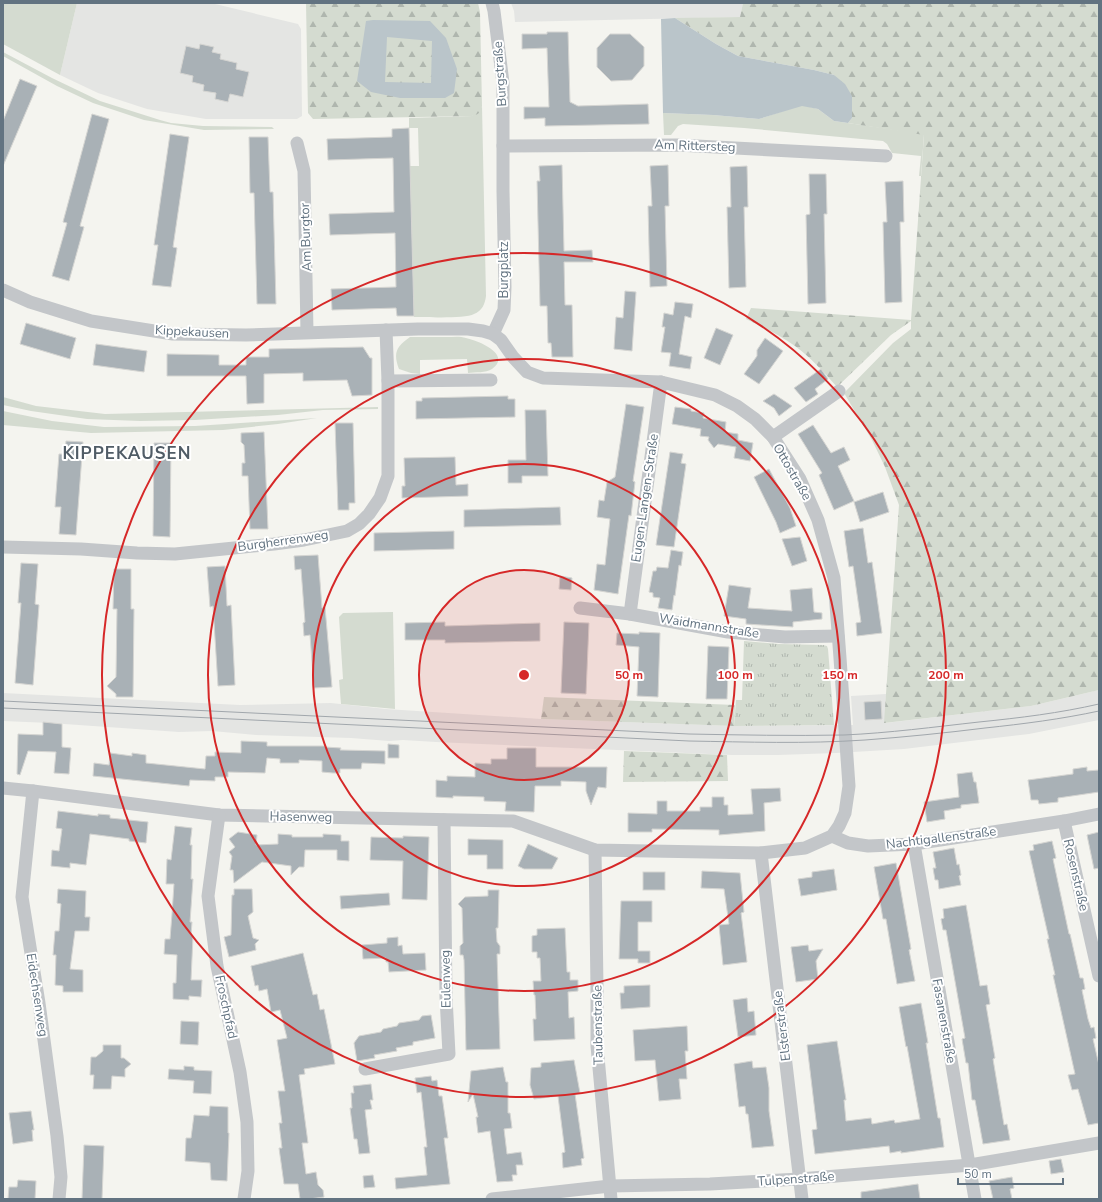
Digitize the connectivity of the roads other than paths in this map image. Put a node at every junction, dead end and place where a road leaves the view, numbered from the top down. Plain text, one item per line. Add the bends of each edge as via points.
1 (492, 3) edge
2 (297, 143) dead end
3 (503, 146) junction
4 (886, 156) dead end
5 (3, 290) edge
6 (386, 330) junction
7 (307, 332) junction
8 (493, 334) junction
9 (490, 380) dead end
10 (388, 381) junction
11 (661, 382) junction
12 (839, 391) dead end
13 (773, 438) junction
14 (3, 548) edge
15 (580, 608) dead end
16 (630, 614) junction
17 (838, 636) junction
18 (3, 788) edge
19 (33, 791) junction
20 (1099, 814) edge
21 (219, 815) junction
22 (444, 820) junction
23 (1064, 821) junction
24 (832, 836) junction
25 (914, 844) junction
26 (595, 850) junction
27 (761, 853) junction
28 (1099, 976) edge
29 (366, 1069) dead end
30 (1099, 1143) edge
31 (970, 1165) junction
32 (800, 1179) junction
33 (610, 1186) junction
34 (59, 1199) edge
35 (244, 1199) edge
36 (492, 1199) edge
37 (611, 1199) edge
38 (802, 1199) edge
39 (975, 1199) edge

1 - 3 street, Burgstraße via 503,83
2 - 7 street, Am Burgtor via 304,171
3 - 4 street, Am Rittersteg via 677,145
3 - 8 street, Burgplatz via 504,310
5 - 7 street, Kippekausen via 30,302 91,321 173,334 246,335
6 - 7 street, Kippekausen
6 - 8 street via 468,329
6 - 10 street, Burgherrenweg
8 - 11 street, Ottostraße via 527,372 544,378
9 - 10 street
10 - 14 street, Burgherrenweg via 388,476 380,498 369,514 359,524 347,530 297,541 175,554
11 - 13 street, Ottostraße via 715,395 737,406 755,419
11 - 16 street, Eugen-Langen-Straße
12 - 13 street
13 - 17 street, Ottostraße via 800,479 818,520 834,578
15 - 16 street, Waidmannstraße
16 - 17 street, Waidmannstraße via 728,632 785,637
17 - 24 street, Ottostraße via 849,786 845,813
18 - 19 street, Hasenweg
19 - 21 street, Hasenweg
19 - 34 street, Eidechsenweg via 22,897 57,1136 61,1177
20 - 23 street, Nachtigallenstraße
21 - 22 street, Hasenweg
21 - 35 street, Froschpfad via 208,896 217,966 240,1072 247,1122 248,1171
22 - 26 street, Hasenweg via 513,821
22 - 29 street, Eulenweg via 449,1054
23 - 25 street, Nachtigallenstraße
23 - 28 street, Rosenstraße
24 - 25 street, Nachtigallenstraße via 848,843 868,846
24 - 27 street via 804,848
25 - 31 street, Fasanenstraße
26 - 27 street
26 - 33 street, Taubenstraße via 598,988 596,1046
27 - 32 street, Elsterstraße
30 - 31 street, Tulpenstraße
31 - 32 street, Tulpenstraße
31 - 39 street, Fasanenstraße
32 - 33 street, Tulpenstraße
32 - 38 street, Elsterstraße
33 - 36 street, Tulpenstraße
33 - 37 street, Taubenstraße

